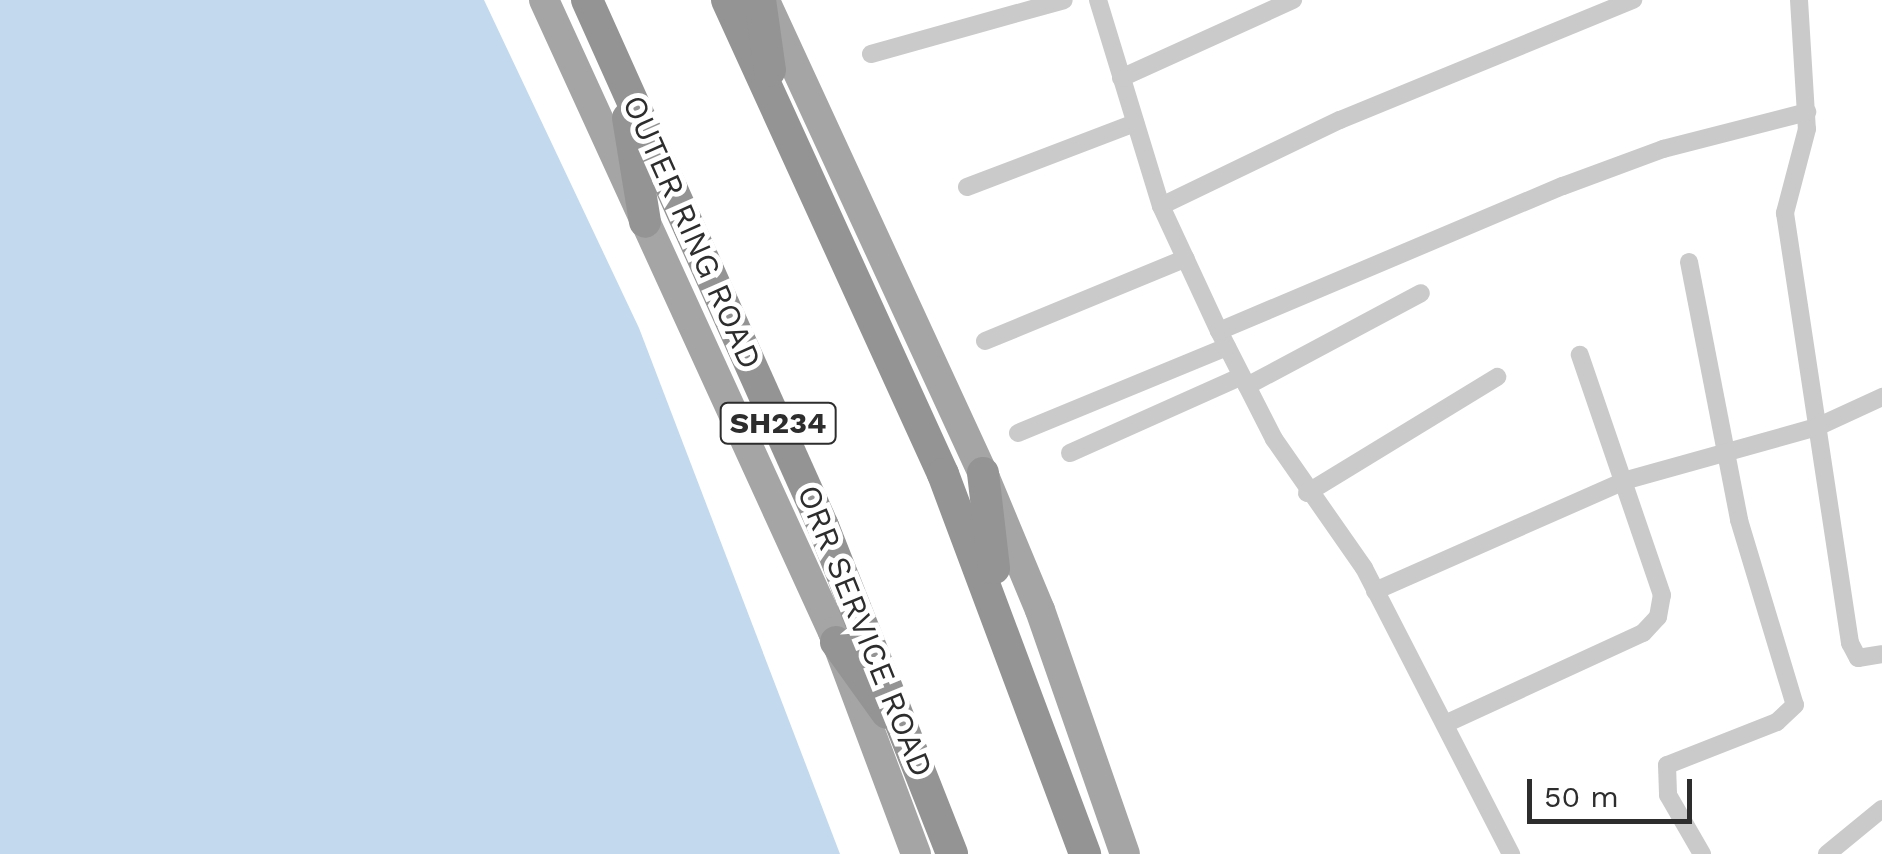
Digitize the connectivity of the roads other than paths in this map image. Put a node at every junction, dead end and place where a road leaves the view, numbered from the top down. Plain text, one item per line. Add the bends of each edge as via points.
1 (544, 0) edge
2 (587, 0) edge
3 (726, 0) edge
4 (763, 0) edge
5 (1064, 0) edge
6 (1098, 0) edge
7 (1293, 0) edge
8 (1633, 0) edge
9 (1799, 0) edge
10 (997, 9) edge
11 (871, 54) dead end
12 (621, 76) junction
13 (1120, 78) junction
14 (775, 104) junction
15 (1806, 112) junction
16 (1135, 123) junction
17 (967, 187) dead end
18 (1161, 206) junction
19 (645, 222) junction
20 (1186, 258) junction
21 (1689, 262) dead end
22 (1421, 294) dead end
23 (1223, 339) junction
24 (985, 341) dead end
25 (1580, 354) dead end
26 (1497, 377) dead end
27 (1244, 381) junction
28 (1882, 397) edge
29 (1816, 427) junction
30 (1018, 432) dead end
31 (1070, 454) dead end
32 (1728, 454) junction
33 (983, 473) junction
34 (1627, 480) junction
35 (1307, 494) junction
36 (1375, 591) junction
37 (999, 614) junction
38 (836, 642) junction
39 (1882, 654) edge
40 (1445, 724) junction
41 (915, 753) junction
42 (1882, 809) edge
43 (916, 854) edge
44 (952, 854) edge
45 (1085, 854) edge
46 (1125, 854) edge
47 (1512, 854) edge
48 (1702, 854) edge
49 (1827, 854) edge

1 - 19 main road, ORR SERVICE ROAD
2 - 12 highway, OUTER RING ROAD / SH234
3 - 14 highway
4 - 14 highway
4 - 33 main road
5 - 10 street
6 - 13 street
7 - 13 street
8 - 18 street via 1340,120
9 - 15 street
10 - 11 street
12 - 19 highway
12 - 41 highway, OUTER RING ROAD / SH234 via 823,526
13 - 16 street
14 - 37 highway via 944,474
15 - 23 street via 1663,149 1562,186
15 - 29 street via 1785,213
16 - 17 street
16 - 18 street
18 - 20 street
19 - 38 main road, ORR SERVICE ROAD
20 - 23 street
20 - 24 street
21 - 32 street
22 - 27 street
23 - 27 street
23 - 30 street
25 - 34 street
26 - 35 street
27 - 31 street
27 - 35 street
28 - 29 street
29 - 32 street
29 - 39 street via 1854,655
32 - 34 street
32 - 48 street via 1753,576 1795,705 1778,722 1668,766 1668,795
33 - 37 highway
33 - 46 main road via 1040,610
34 - 36 street
34 - 40 street via 1662,595 1658,616 1642,633
35 - 36 street
36 - 40 street
37 - 45 highway
38 - 41 highway
38 - 43 main road, ORR SERVICE ROAD
40 - 47 street
41 - 44 highway, OUTER RING ROAD / SH234
42 - 49 street

